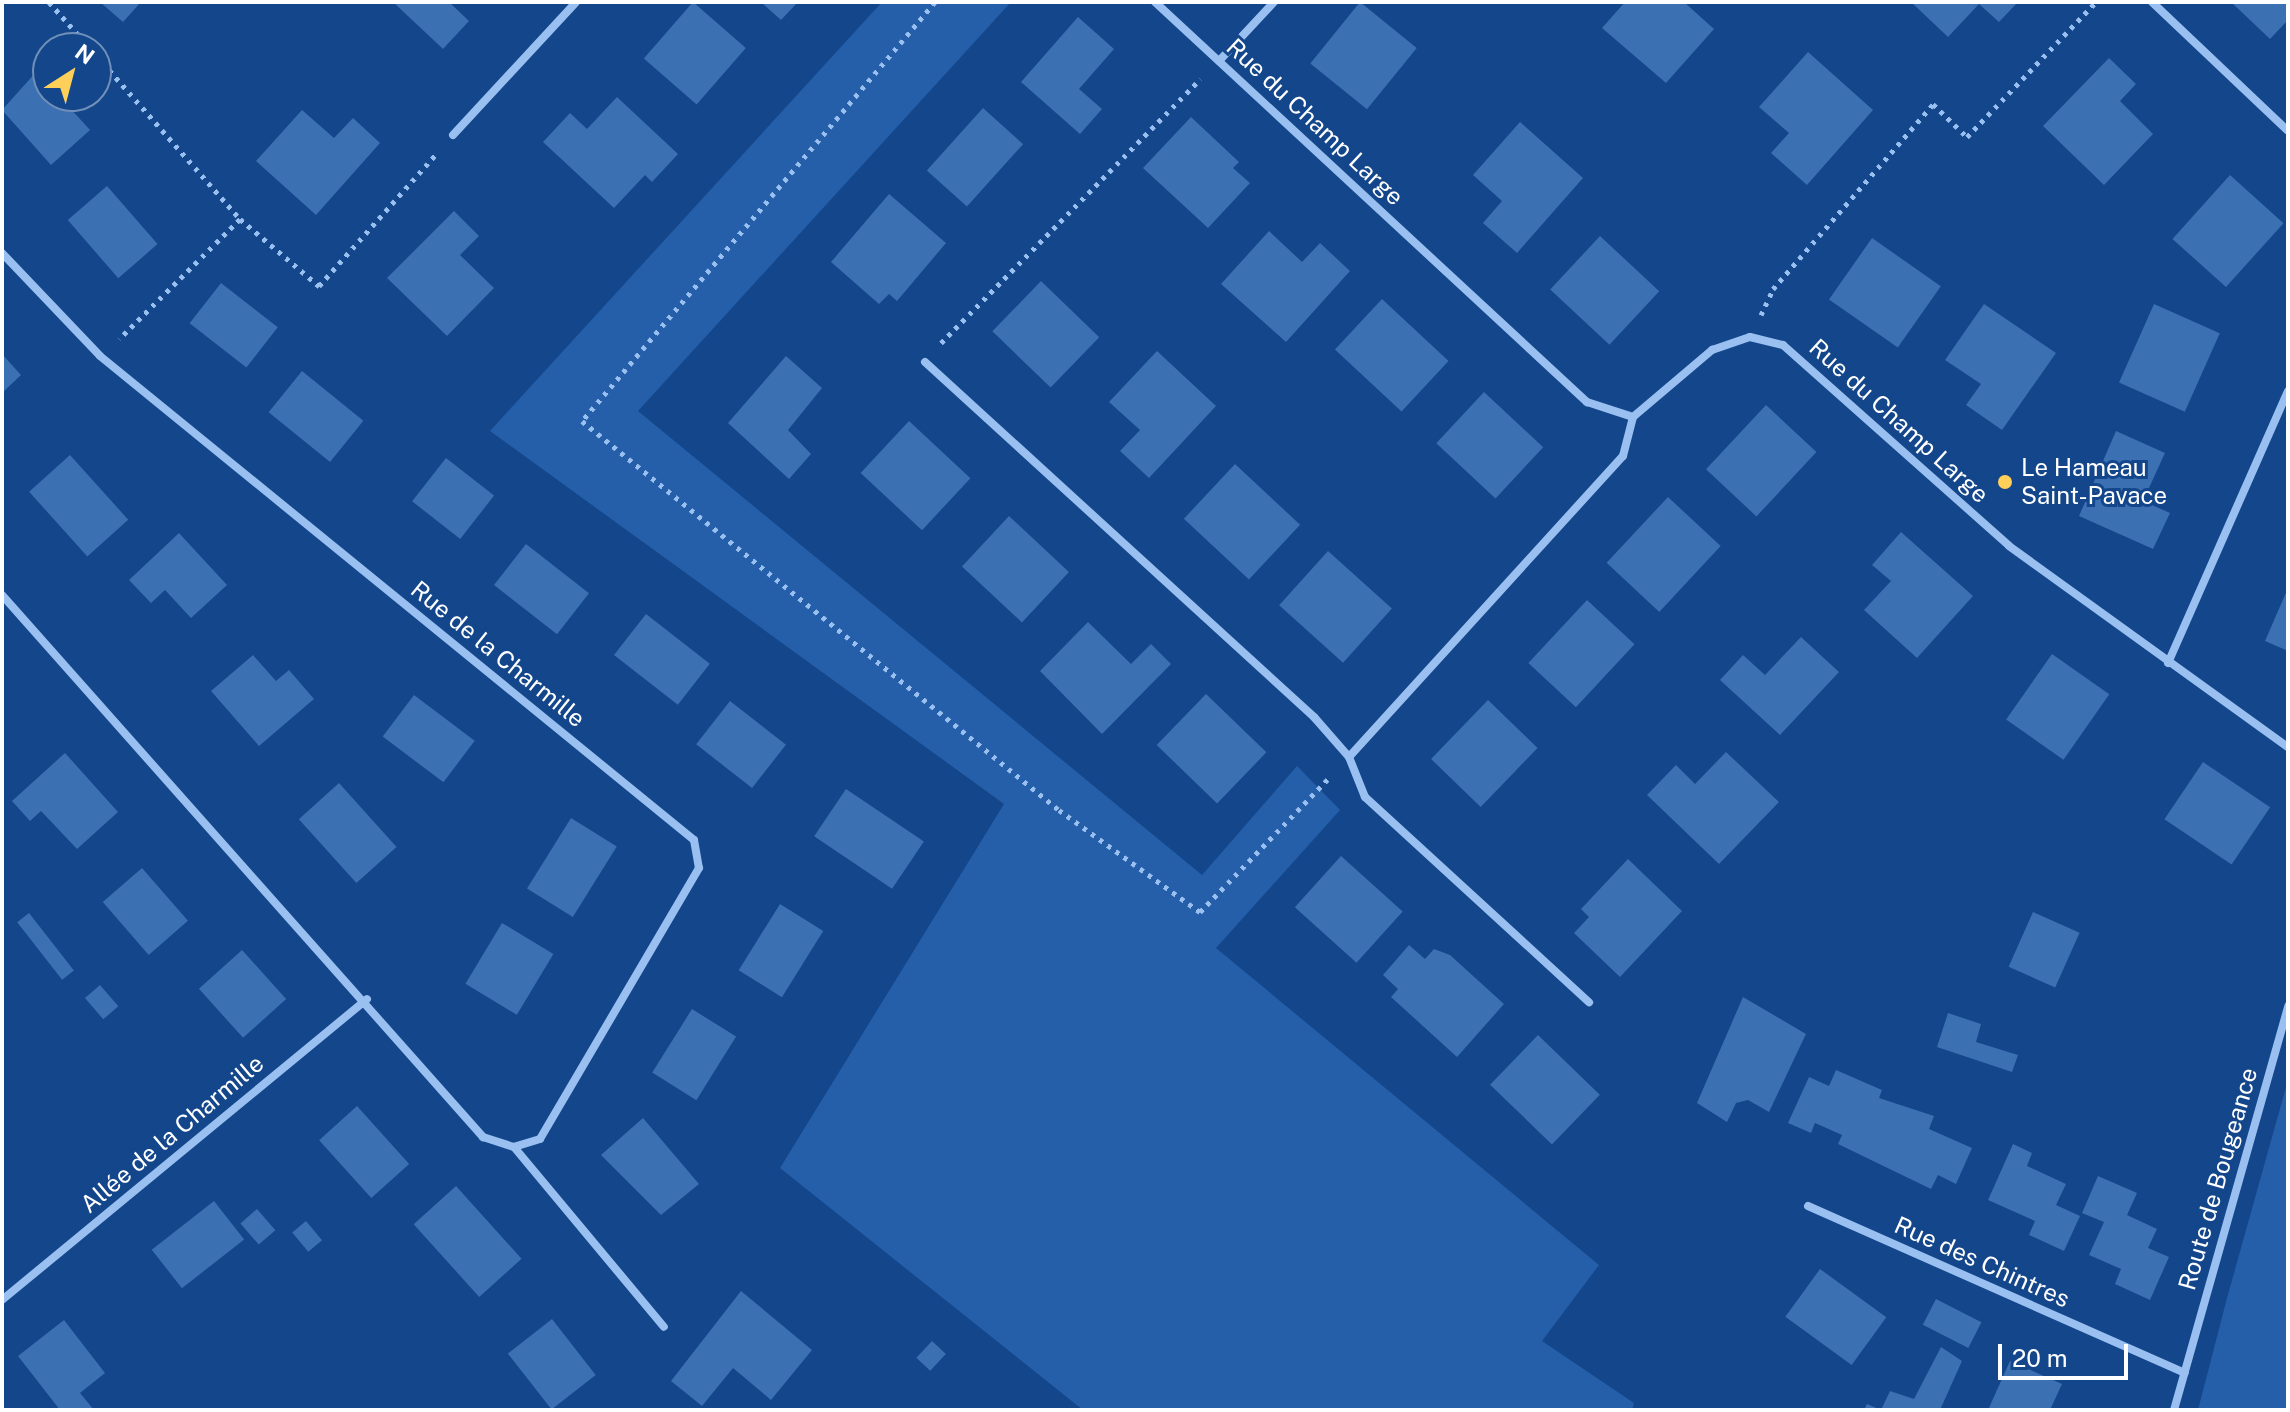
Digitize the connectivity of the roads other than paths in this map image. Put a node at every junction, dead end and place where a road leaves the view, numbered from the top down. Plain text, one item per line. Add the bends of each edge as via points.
1 (576, 2) edge
2 (1155, 2) edge
3 (1274, 2) edge
4 (2152, 2) edge
5 (1219, 61) junction
6 (2288, 131) edge
7 (453, 135) road end
8 (2, 253) edge
9 (925, 362) road end
10 (2288, 391) edge
11 (1633, 417) junction
12 (2, 595) edge
13 (2168, 663) junction
14 (2288, 747) edge
15 (1349, 757) junction
16 (367, 999) junction
17 (1589, 1002) dead end
18 (2288, 1006) edge
19 (514, 1147) junction
20 (1808, 1206) dead end
21 (2, 1300) edge
22 (664, 1327) dead end
23 (2185, 1373) junction
24 (2174, 1410) edge

1 - 7 street
2 - 5 street, Rue du Champ Large
3 - 5 street
4 - 6 street
5 - 11 street, Rue du Champ Large via 1587,402
8 - 19 street, Rue de la Charmille via 100,356 694,840 699,868 540,1139
9 - 15 street via 1314,717
10 - 13 street
11 - 13 street, Rue du Champ Large via 1712,350 1750,337 1783,345 2009,546
11 - 15 street via 1623,456
12 - 16 street
13 - 14 street, Rue du Champ Large
15 - 17 street via 1365,797
16 - 19 street via 483,1137
16 - 21 street, Allée de la Charmille
18 - 23 street, Route de Bougeance
19 - 22 street
20 - 23 street, Rue des Chintres
23 - 24 street, Route de Bougeance

